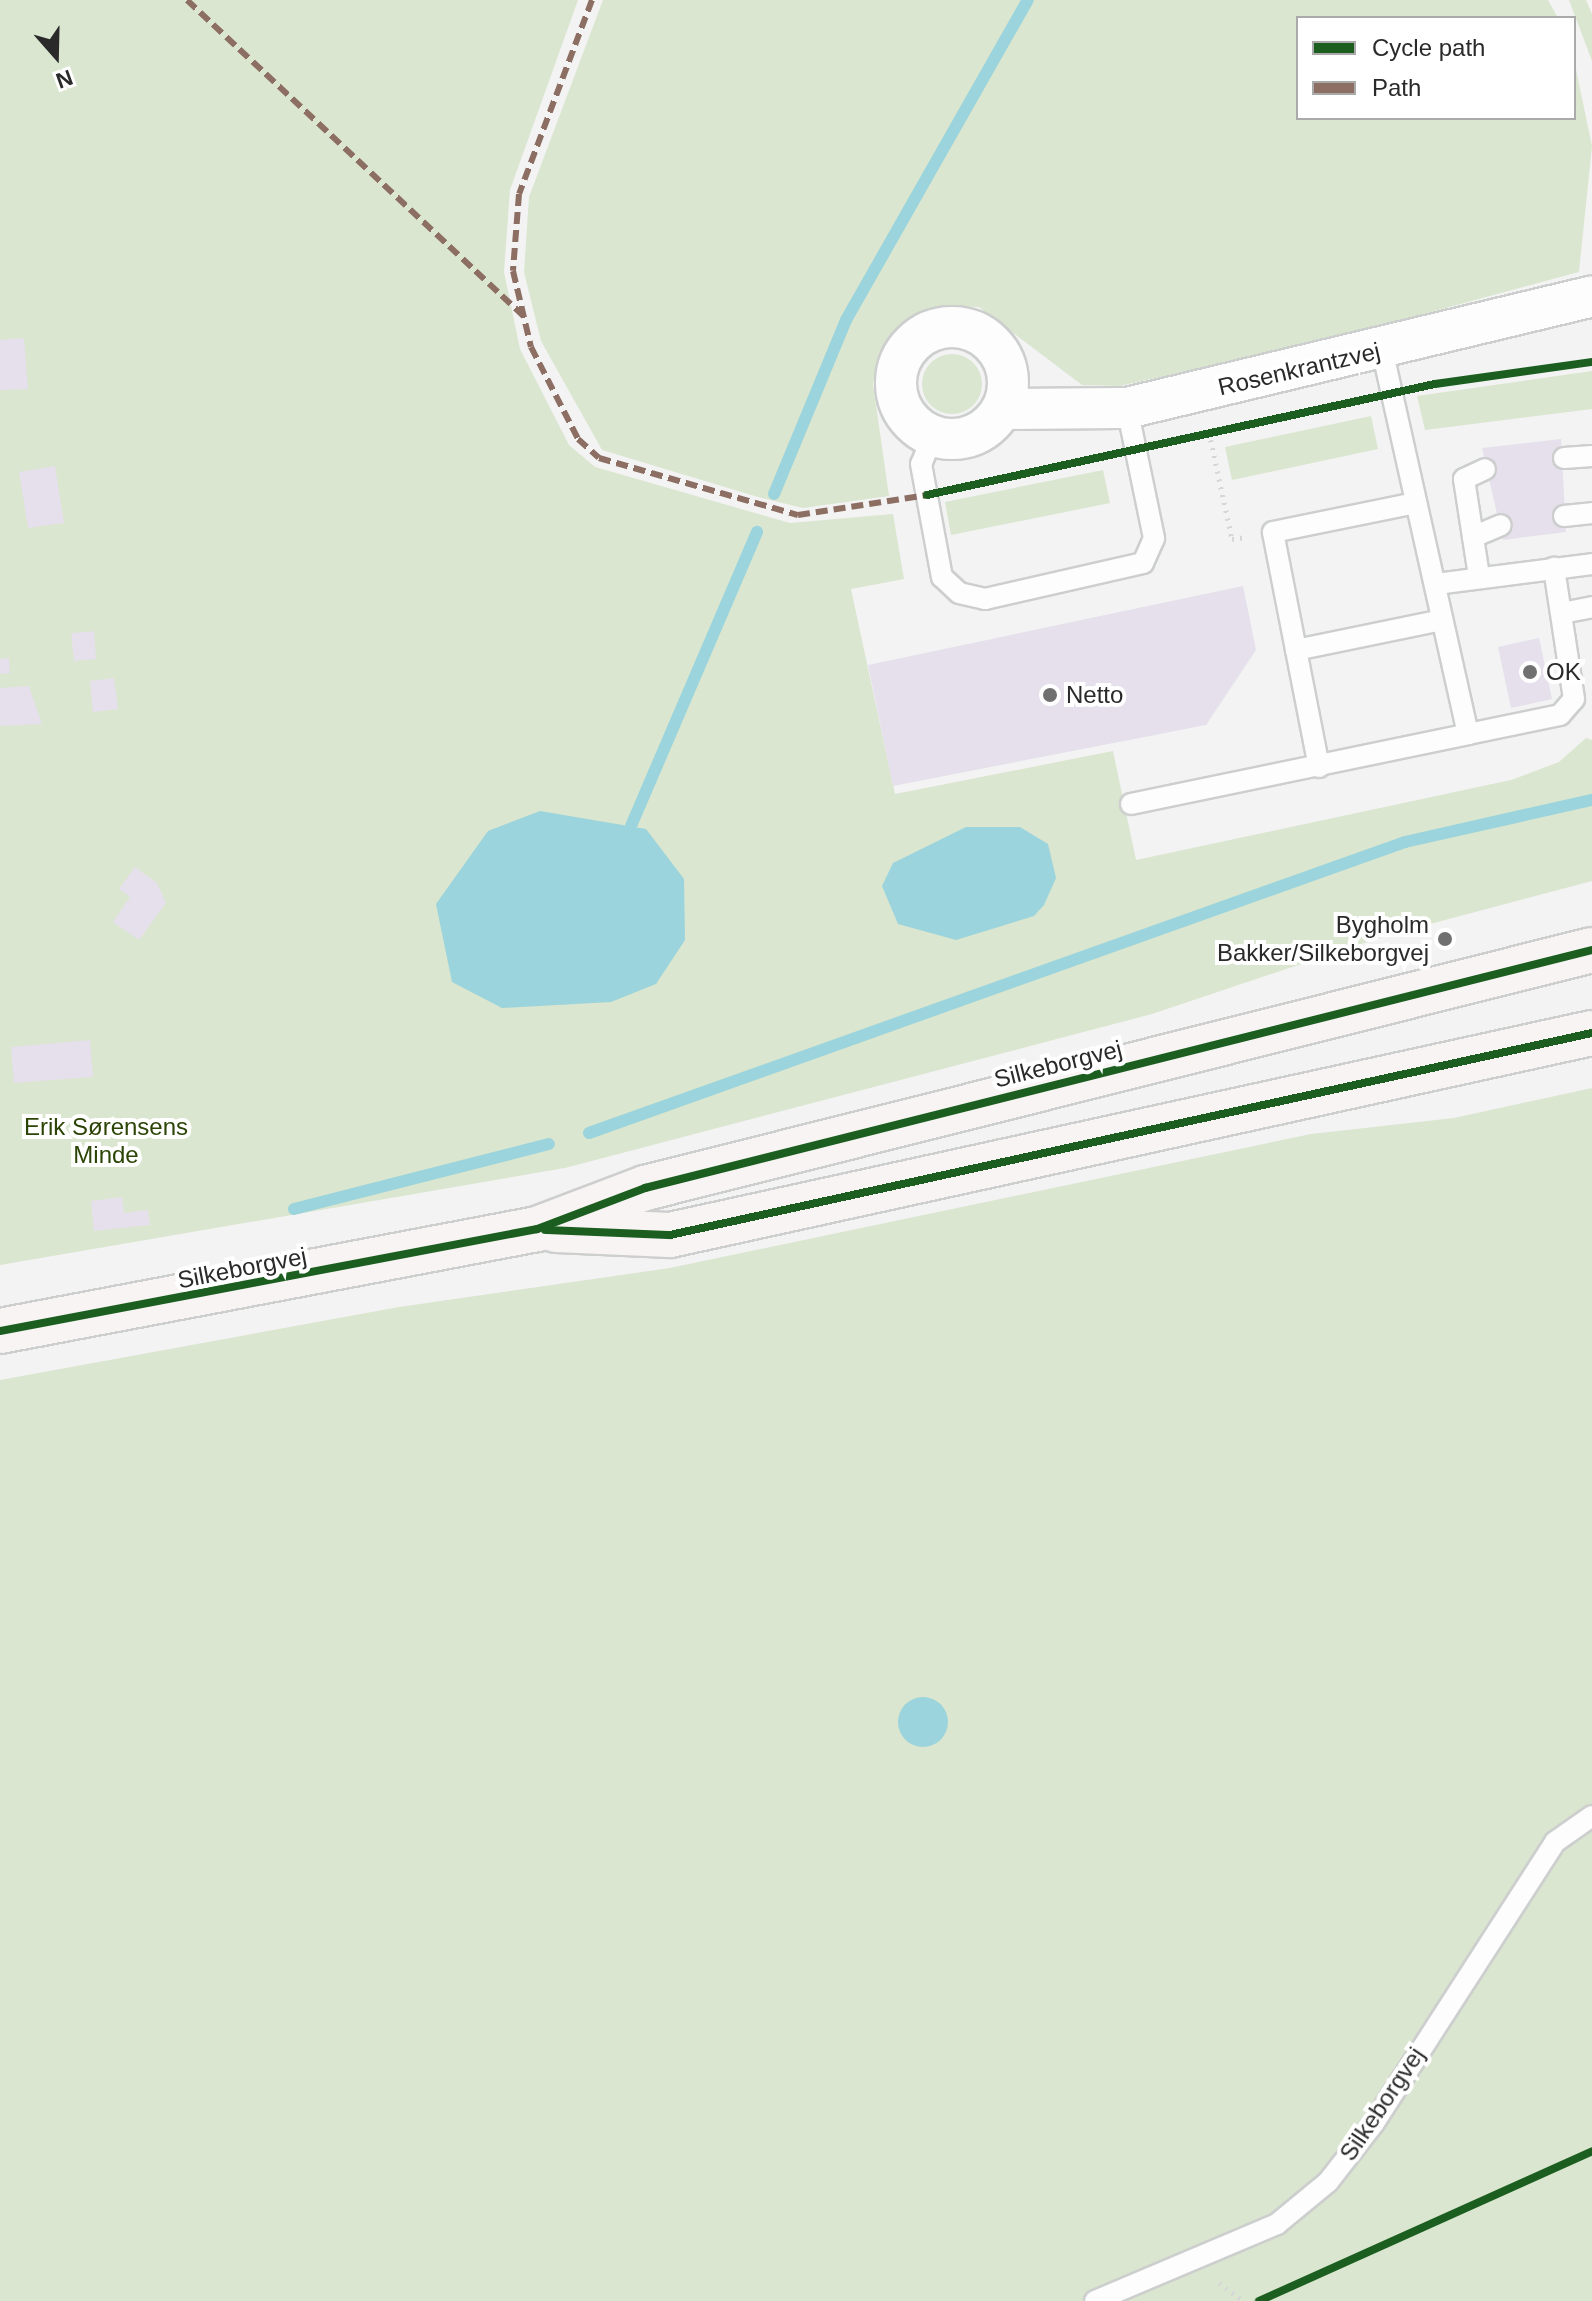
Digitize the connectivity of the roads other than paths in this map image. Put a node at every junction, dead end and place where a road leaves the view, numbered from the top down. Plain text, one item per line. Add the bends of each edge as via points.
1 (1592, 296) edge
2 (1382, 350) junction
3 (1127, 408) junction
4 (1003, 409) junction
5 (933, 435) junction
6 (1592, 456) edge
7 (1564, 458) dead end
8 (1485, 469) dead end
9 (1416, 503) junction
10 (1592, 513) edge
11 (1564, 516) dead end
12 (1501, 525) dead end
13 (1473, 537) junction
14 (1592, 564) edge
15 (1554, 568) junction
16 (1479, 576) junction
17 (1436, 584) junction
18 (1592, 607) edge
19 (1562, 613) junction
20 (1442, 620) junction
21 (1296, 650) junction
22 (1468, 734) junction
23 (1319, 767) junction
24 (1131, 804) dead end
25 (1592, 950) edge
26 (1592, 1033) edge
27 (537, 1229) junction
28 (0, 1331) edge
29 (1592, 1816) edge
30 (1095, 2301) edge

1 - 2 street, Rosenkrantzvej
2 - 3 street, Rosenkrantzvej
2 - 9 lane
3 - 4 street, Rosenkrantzvej
3 - 5 lane via 1154,538 1143,563 985,599 959,593 942,577 921,464
4 - 5 street via 967,438
4 - 5 street via 1007,375 992,343 973,330 927,333 908,348 896,393 905,414
6 - 7 lane
8 - 13 lane via 1464,479
9 - 17 lane
9 - 21 lane via 1273,532
10 - 11 lane
12 - 13 lane
13 - 16 lane
14 - 15 lane
15 - 16 lane
15 - 19 lane
16 - 17 lane
17 - 20 lane
18 - 19 lane
19 - 22 lane via 1577,685 1569,709
20 - 21 lane
20 - 22 lane
21 - 23 lane
22 - 23 lane
23 - 24 lane
25 - 27 main road, Silkeborgvej via 645,1188
26 - 27 main road, Silkeborgvej via 670,1235
27 - 28 main road, Silkeborgvej
29 - 30 lane, Silkeborgvej via 1555,1842 1328,2182 1277,2224

